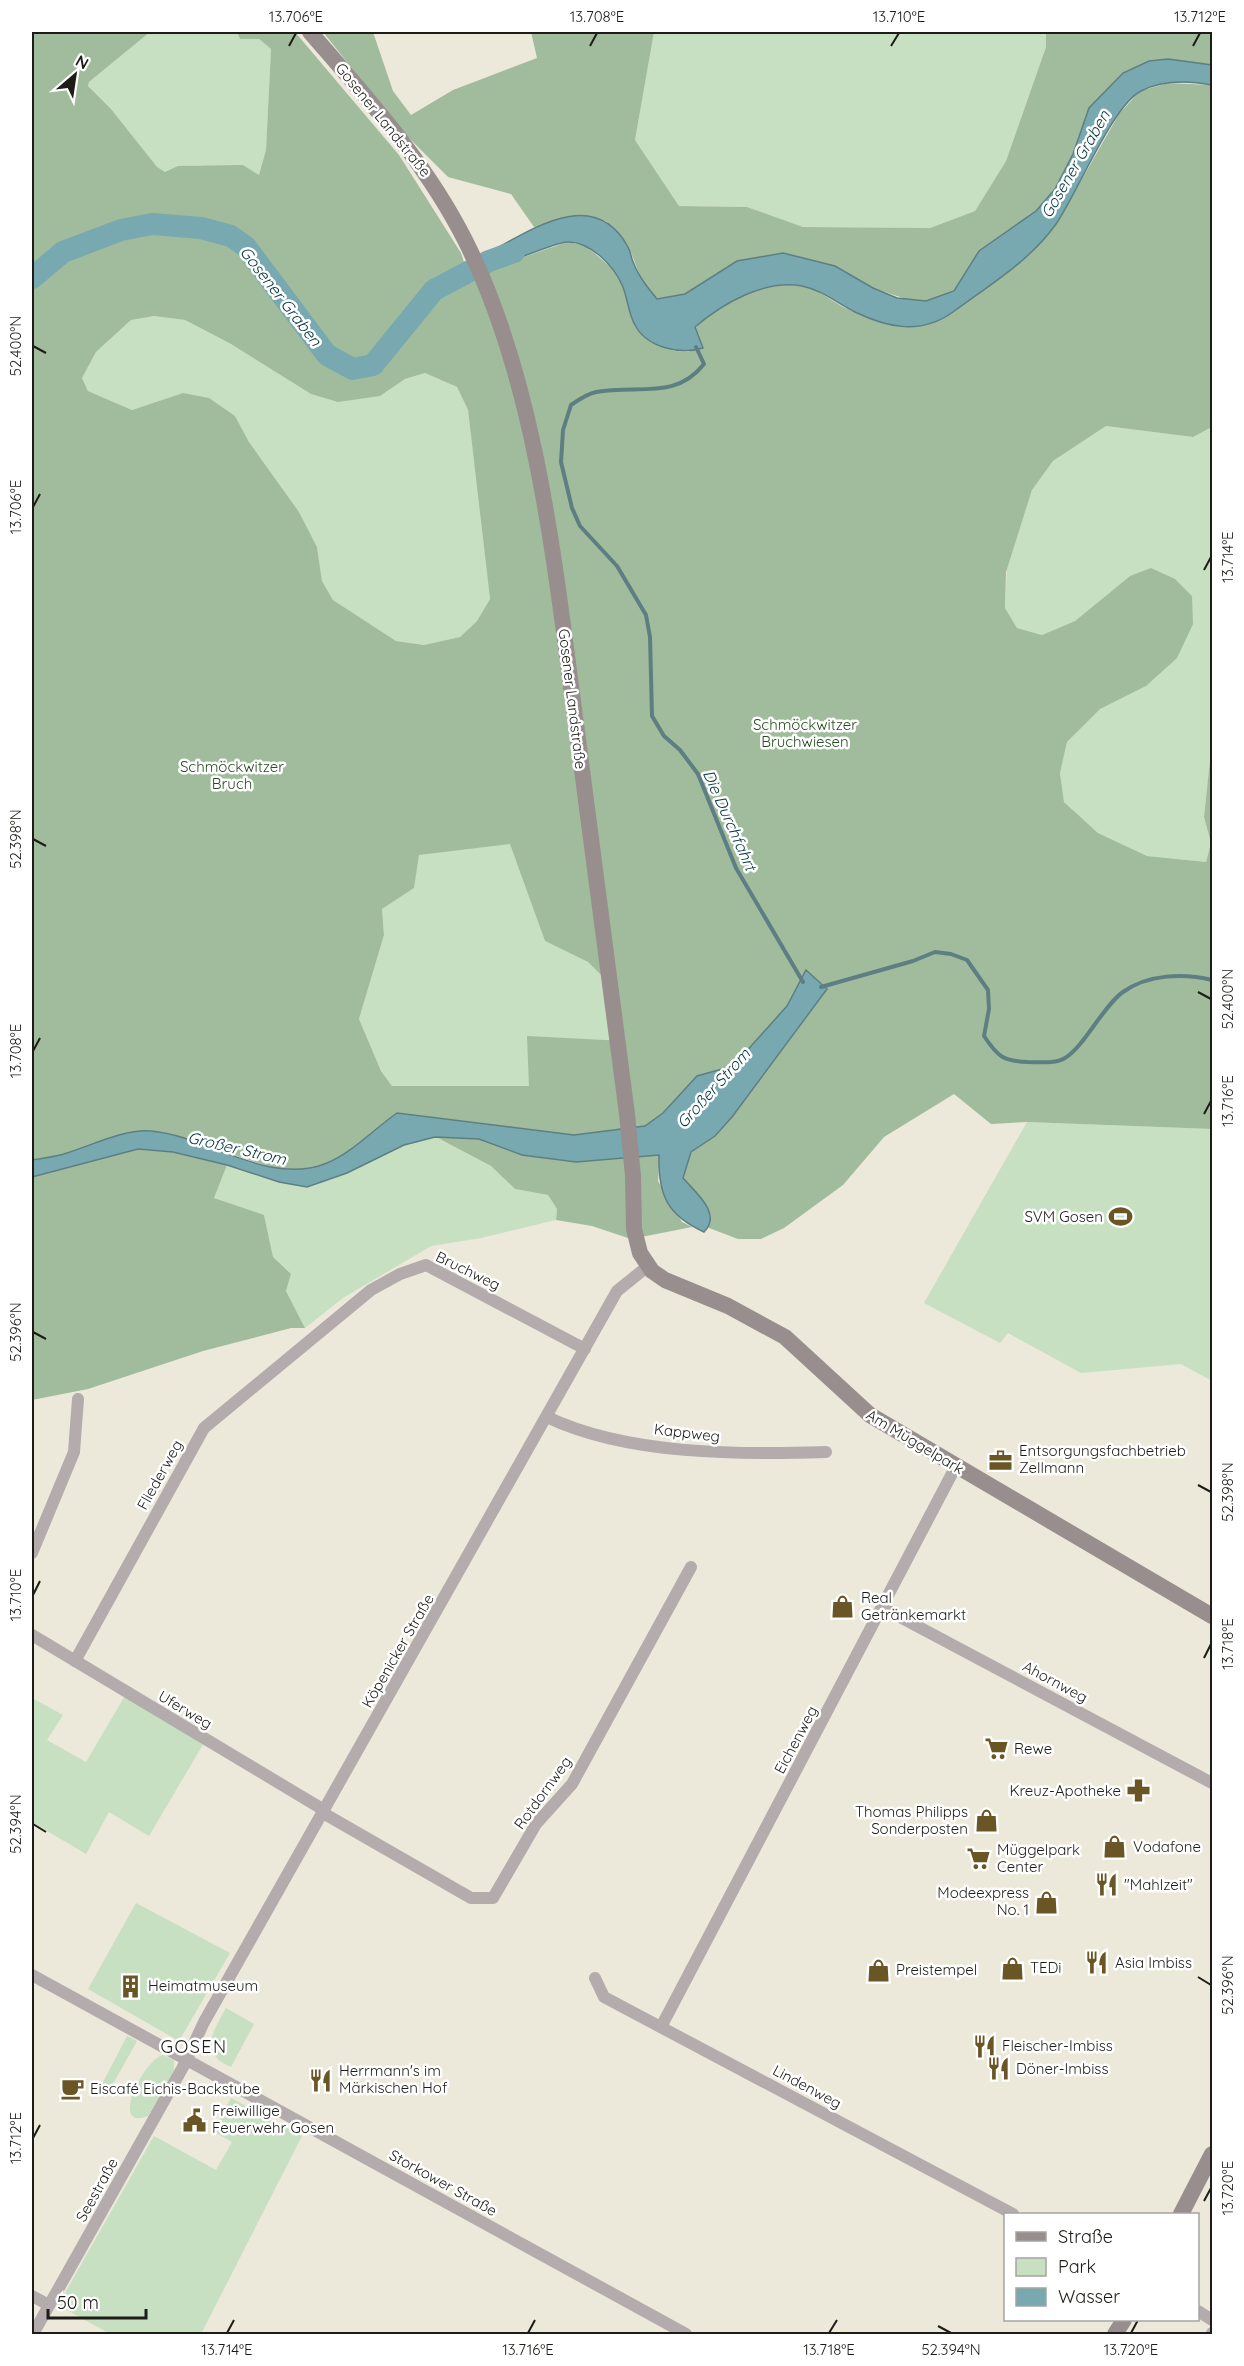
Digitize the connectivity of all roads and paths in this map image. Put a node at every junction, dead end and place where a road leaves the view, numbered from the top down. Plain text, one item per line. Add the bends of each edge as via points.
1 (310, 32) edge
2 (648, 1266) junction
3 (312, 1338) joint
4 (585, 1349) junction
5 (78, 1399) dead end
6 (547, 1417) junction
7 (826, 1452) dead end
8 (956, 1467) junction
9 (32, 1553) edge
10 (691, 1567) dead end
11 (883, 1608) junction
12 (1212, 1616) edge
13 (32, 1635) edge
14 (75, 1661) junction
15 (1212, 1783) edge
16 (323, 1812) junction
17 (32, 1975) edge
18 (596, 1978) dead end
19 (661, 2027) junction
20 (186, 2060) junction
21 (1212, 2154) edge
22 (1011, 2213) edge
23 (1181, 2213) edge
24 (32, 2296) edge
25 (49, 2305) junction
26 (1199, 2312) edge
27 (1212, 2320) edge
28 (1123, 2321) edge
29 (33, 2334) edge
30 (686, 2334) edge
31 (1115, 2334) edge

1 - 2 main road, Gosener Landstraße via 402,139 434,183 467,244 514,370 529,426 560,604 627,1114 634,1229 638,1249
2 - 4 street, Köpenicker Straße via 617,1292
2 - 8 main road, Am Müggelpark via 665,1280 728,1306 786,1337 870,1416
3 - 4 street, Bruchweg via 370,1290 426,1265
3 - 14 street, Fliederweg via 204,1428
4 - 6 street, Köpenicker Straße
5 - 9 street via 74,1452
6 - 7 street, Kappweg via 587,1432 662,1446 730,1454
6 - 16 street, Köpenicker Straße
8 - 11 street, Eichenweg
8 - 12 main road, Am Müggelpark
10 - 16 street, Rotdornweg via 572,1784 537,1824 493,1898 471,1898
11 - 15 street, Ahornweg
11 - 19 street, Eichenweg
13 - 14 street, Uferweg
14 - 16 street, Uferweg
16 - 20 street, Köpenicker Straße
17 - 20 street, Storkower Straße
18 - 19 street, Lindenweg via 604,1997
19 - 22 street, Lindenweg
20 - 25 street, Seestraße
20 - 30 street, Storkower Straße
21 - 23 main road
24 - 25 street
25 - 29 street, Seestraße
26 - 27 street
28 - 31 main road

